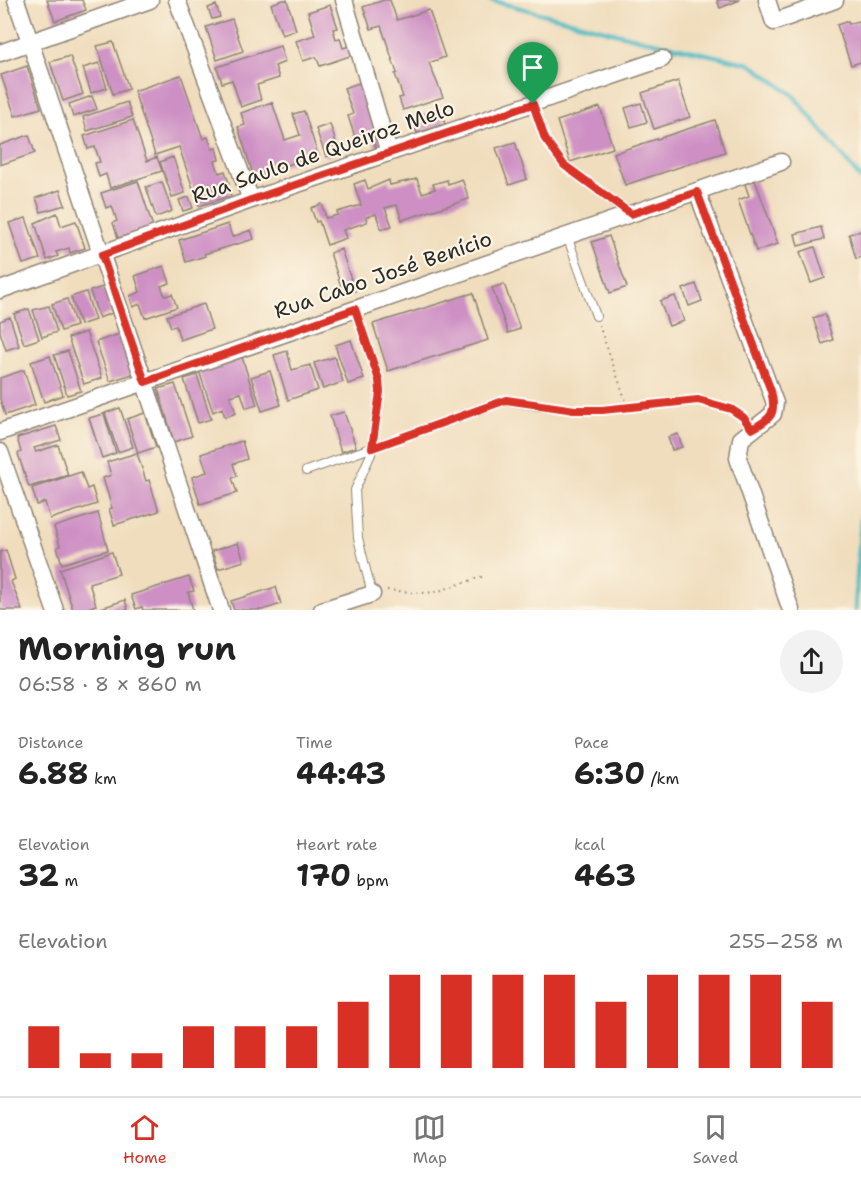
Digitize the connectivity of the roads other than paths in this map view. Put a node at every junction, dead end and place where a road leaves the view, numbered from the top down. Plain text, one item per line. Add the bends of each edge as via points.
1 (16, 0) edge
2 (150, 0) edge
3 (177, 0) edge
4 (344, 0) edge
5 (767, 0) edge
6 (835, 0) edge
7 (29, 43) junction
8 (0, 53) edge
9 (662, 59) dead end
10 (533, 104) junction
11 (389, 153) junction
12 (782, 162) dead end
13 (697, 192) junction
14 (251, 200) junction
15 (631, 214) junction
16 (567, 236) junction
17 (102, 255) junction
18 (0, 290) edge
19 (355, 309) junction
20 (596, 316) road end
21 (145, 382) junction
22 (538, 406) road end
23 (0, 432) edge
24 (372, 448) junction
25 (0, 452) edge
26 (306, 471) dead end
27 (372, 594) joint
28 (56, 610) edge
29 (220, 610) edge
30 (322, 610) edge
31 (791, 610) edge

1 - 7 street
2 - 7 street
3 - 14 street
4 - 11 street
5 - 6 street via 774,22
7 - 8 street
7 - 17 street
9 - 10 street, Rua Saulo de Queiroz Melo
10 - 11 street, Rua Saulo de Queiroz Melo
10 - 15 lane via 545,139 564,165
11 - 14 street, Rua Saulo de Queiroz Melo
12 - 13 street, Rua Cabo José Benício
13 - 15 street, Rua Cabo José Benício
13 - 31 street via 775,403 765,422 741,440 738,458
14 - 17 street, Rua Saulo de Queiroz Melo
15 - 16 street, Rua Cabo José Benício
16 - 19 street, Rua Cabo José Benício
16 - 20 lane
17 - 18 street, Rua Saulo de Queiroz Melo
17 - 21 street
19 - 21 street, Rua Cabo José Benício
19 - 24 lane via 379,380
21 - 23 street, Rua Cabo José Benício
21 - 29 street
22 - 24 lane via 506,400
24 - 26 lane
24 - 27 lane via 355,490 358,538
25 - 28 street
27 - 30 street

